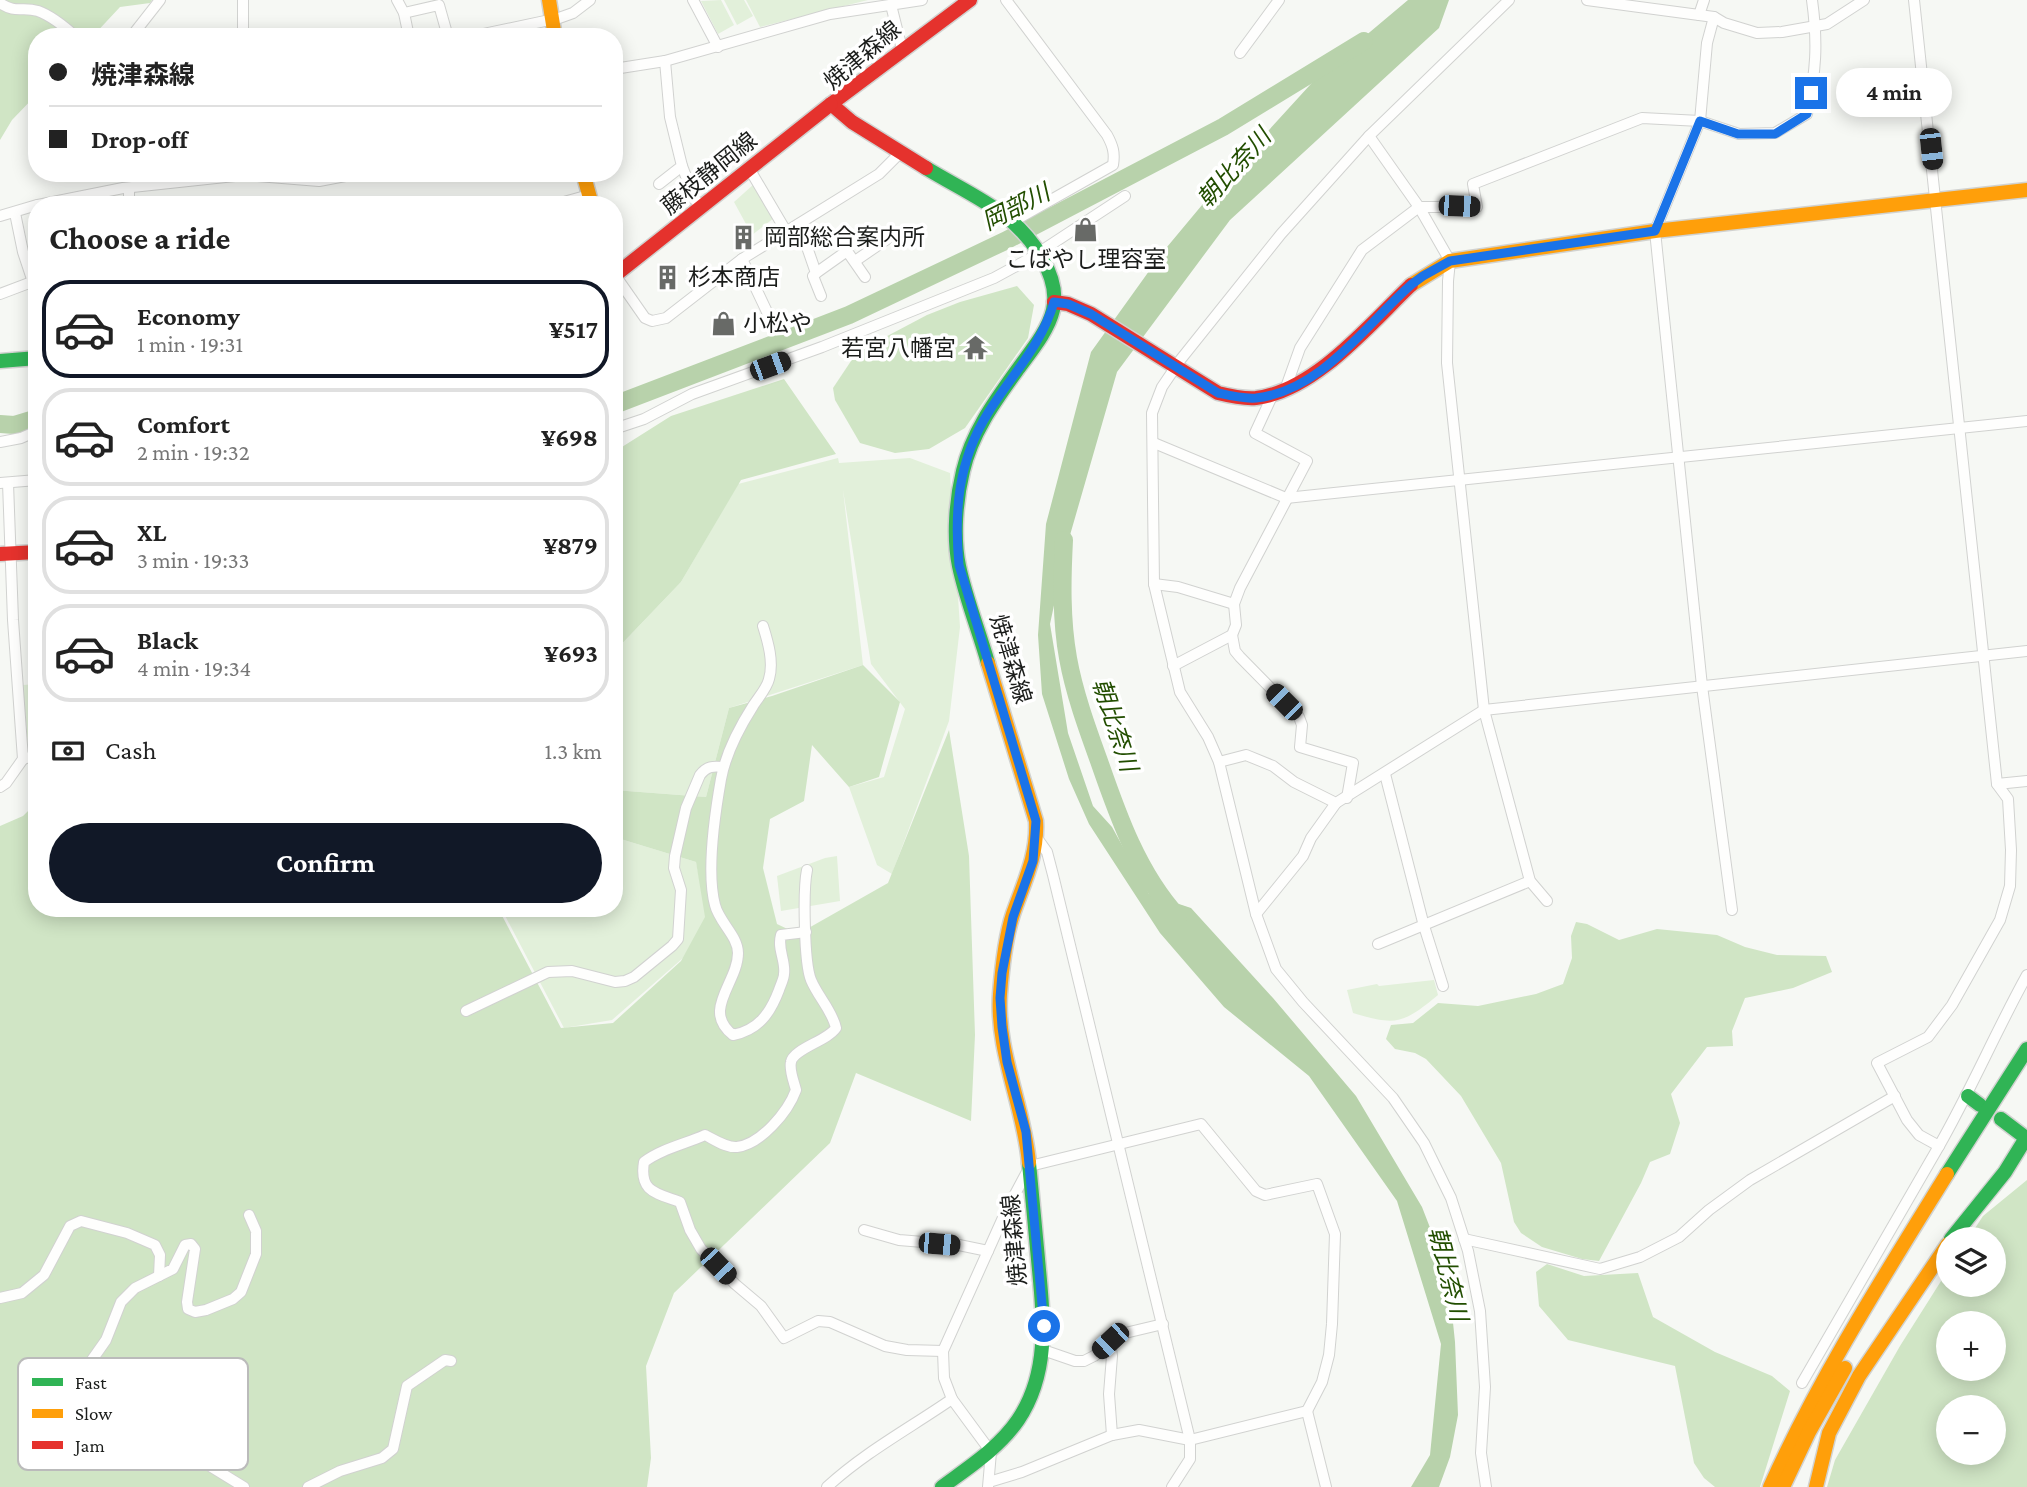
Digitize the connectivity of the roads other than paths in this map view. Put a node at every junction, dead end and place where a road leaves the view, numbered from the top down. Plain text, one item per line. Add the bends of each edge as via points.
1 (160, 0) edge
2 (243, 0) edge
3 (397, 0) edge
4 (549, 0) edge
5 (590, 0) edge
6 (693, 0) edge
7 (922, 0) edge
8 (971, 0) edge
9 (1006, 0) edge
10 (1279, 0) edge
11 (1508, 0) edge
12 (1587, 0) edge
13 (1704, 0) edge
14 (1812, 0) edge
15 (1864, 0) edge
16 (1914, 0) edge
17 (0, 3) edge
18 (891, 5) junction
19 (404, 13) junction
20 (1699, 15) junction
21 (1714, 17) junction
22 (552, 20) junction
23 (1816, 26) junction
24 (64, 28) edge
25 (138, 28) edge
26 (243, 28) edge
27 (406, 28) edge
28 (445, 28) edge
29 (513, 28) edge
30 (553, 28) edge
31 (718, 47) junction
32 (902, 49) junction
33 (1240, 53) dead end
34 (665, 61) junction
35 (623, 67) edge
36 (831, 104) junction
37 (1700, 121) junction
38 (1369, 136) junction
39 (900, 153) junction
40 (682, 166) junction
41 (750, 170) junction
42 (135, 182) edge
43 (194, 182) edge
44 (659, 184) dead end
45 (134, 187) junction
46 (2027, 190) edge
47 (86, 196) edge
48 (132, 196) edge
49 (1125, 196) dead end
50 (1936, 199) junction
51 (703, 206) junction
52 (1419, 207) junction
53 (28, 208) edge
54 (15, 213) junction
55 (0, 216) edge
56 (799, 224) junction
57 (1013, 224) junction
58 (786, 231) junction
59 (1655, 231) junction
60 (893, 234) dead end
61 (1035, 250) junction
62 (742, 259) junction
63 (855, 261) junction
64 (1450, 261) junction
65 (28, 265) edge
66 (623, 269) edge
67 (817, 273) junction
68 (865, 277) dead end
69 (28, 284) edge
70 (623, 286) edge
71 (0, 294) edge
72 (821, 296) dead end
73 (1054, 302) junction
74 (768, 314) dead end
75 (28, 359) edge
76 (0, 361) edge
77 (1171, 365) junction
78 (1279, 393) junction
79 (2027, 421) edge
80 (623, 426) edge
81 (1960, 428) junction
82 (28, 435) edge
83 (0, 442) edge
84 (1154, 443) junction
85 (1678, 457) junction
86 (1460, 479) junction
87 (28, 481) edge
88 (4, 483) edge
89 (1286, 498) junction
90 (28, 553) edge
91 (6, 554) edge
92 (1154, 584) junction
93 (1234, 604) junction
94 (13, 620) junction
95 (0, 621) edge
96 (763, 626) dead end
97 (1232, 635) junction
98 (2027, 651) edge
99 (1984, 655) junction
100 (1173, 666) junction
101 (1702, 686) junction
102 (1484, 710) junction
103 (28, 758) edge
104 (23, 759) junction
105 (1219, 762) junction
106 (723, 767) junction
107 (1385, 774) junction
108 (2027, 780) edge
109 (1997, 784) junction
110 (0, 787) edge
111 (1347, 798) junction
112 (1336, 803) junction
113 (1037, 837) junction
114 (807, 870) dead end
115 (1530, 881) junction
116 (1547, 901) dead end
117 (1732, 910) dead end
118 (1256, 914) junction
119 (1424, 926) junction
120 (806, 932) junction
121 (1378, 944) dead end
122 (2027, 975) edge
123 (1443, 986) dead end
124 (466, 1011) dead end
125 (2027, 1049) edge
126 (2027, 1069) edge
127 (1895, 1096) junction
128 (1968, 1096) junction
129 (1980, 1105) dead end
130 (2001, 1119) dead end
131 (2027, 1137) edge
132 (1120, 1145) junction
133 (1939, 1146) junction
134 (1030, 1166) junction
135 (249, 1215) dead end
136 (1961, 1227) edge
137 (864, 1230) dead end
138 (1464, 1239) junction
139 (988, 1251) junction
140 (1936, 1262) edge
141 (159, 1276) junction
142 (0, 1298) edge
143 (1163, 1324) junction
144 (1110, 1341) junction
145 (1044, 1350) junction
146 (943, 1351) junction
147 (93, 1358) edge
148 (451, 1361) dead end
149 (1802, 1383) dead end
150 (952, 1399) junction
151 (1307, 1411) junction
152 (1112, 1435) junction
153 (1190, 1440) junction
154 (990, 1452) junction
155 (216, 1470) edge
156 (1782, 1480) edge
157 (989, 1484) edge
158 (244, 1487) edge
159 (308, 1487) edge
160 (827, 1487) edge
161 (942, 1487) edge
162 (1172, 1487) edge
163 (1326, 1487) edge
164 (1486, 1487) edge
165 (1770, 1487) edge
166 (1816, 1487) edge

1 - 25 street
2 - 26 street
3 - 19 street
4 - 22 main road
5 - 22 street via 573,13
6 - 31 street
7 - 18 street
8 - 32 main road, 焼津森線 via 950,7
9 - 57 street via 1107,135 1115,157 1113,165
10 - 33 street
11 - 38 street
12 - 20 street
13 - 20 street
14 - 23 street
15 - 23 street
16 - 50 street
17 - 24 street via 9,9 37,11
18 - 31 street via 830,14
18 - 32 street
19 - 27 street
19 - 28 street via 439,5
20 - 21 street
21 - 23 street via 1756,33
21 - 37 street
22 - 29 street
22 - 30 main road
23 - 37 street via 1816,71 1807,114 1775,134 1738,134
31 - 34 street
32 - 36 main road, 焼津森線
34 - 35 street
34 - 40 street via 670,117
36 - 39 main road, 焼津森線
36 - 41 main road, 藤枝静岡線
37 - 52 street via 1642,118 1473,184 1477,207
37 - 59 street
38 - 52 street
38 - 77 street
39 - 56 street via 879,174
39 - 57 main road, 焼津森線
40 - 44 street
40 - 51 street via 695,200
41 - 51 main road, 藤枝静岡線
41 - 58 street
42 - 45 street
43 - 45 street
45 - 47 street
45 - 48 street
46 - 50 main road
49 - 61 street
50 - 59 main road
50 - 81 street
51 - 66 main road, 藤枝静岡線
52 - 64 street
52 - 78 street via 1362,250 1300,348
53 - 54 street
54 - 55 street
54 - 65 street
56 - 58 street
56 - 67 street
57 - 61 main road, 焼津森線
58 - 62 street
59 - 64 main road
59 - 85 street
60 - 63 street
61 - 73 main road, 焼津森線 via 1053,286
61 - 80 street via 994,278 692,394
62 - 70 street via 666,318 645,318
62 - 74 street
63 - 67 street via 847,251
63 - 68 street
64 - 78 main road via 1412,284 1319,371
64 - 86 street via 1447,363
67 - 72 street via 813,276
69 - 71 street
73 - 77 main road via 1098,318
73 - 113 main road, 焼津森線 via 1041,334 974,437 958,491 956,529 959,565
75 - 76 main road
77 - 78 main road via 1218,393 1256,398
77 - 84 street via 1152,413
78 - 89 street via 1255,433 1307,461
79 - 81 street
81 - 85 street
81 - 99 street
82 - 83 street
84 - 89 street
84 - 92 street
85 - 86 street
85 - 101 street
86 - 89 street
86 - 102 street
87 - 88 street
88 - 91 street
89 - 93 street
90 - 91 main road
91 - 94 street
92 - 93 street
92 - 100 street
93 - 97 street
94 - 95 street
94 - 104 street
96 - 106 street via 769,679
97 - 100 street
97 - 111 street via 1235,651 1299,717 1300,747 1353,763
98 - 99 street
99 - 101 street
99 - 109 street
100 - 105 street via 1180,692
101 - 102 street
101 - 117 street
102 - 107 street
102 - 115 street
103 - 104 street
104 - 110 street
105 - 112 street via 1246,755
105 - 118 street
106 - 120 street via 712,881 715,906 738,952 719,1014 723,1027 733,1035 747,1032 773,1005 785,974 781,935
106 - 124 street via 713,766 700,775 681,824 674,868 681,890 678,939 672,946 625,981 572,971 548,972
107 - 111 street
107 - 119 street
108 - 109 street
109 - 127 street via 2008,799 2011,850 2010,886 2000,920 1928,1037 1877,1063
111 - 112 street
112 - 118 street via 1303,856
113 - 132 street via 1047,852
113 - 134 main road, 焼津森線 via 1013,917 1000,998 1007,1062
114 - 120 street via 803,888
115 - 116 street
115 - 119 street
118 - 138 street via 1282,978 1387,1091 1424,1143 1451,1198
119 - 121 street
119 - 123 street
120 - 146 street via 809,975 836,1028 832,1035 794,1055 790,1063 796,1090 793,1098 774,1126 747,1143 728,1146 705,1135 656,1153 644,1162 642,1177 649,1190 680,1202 701,1249 761,1306 784,1338 818,1321 885,1346
122 - 128 street
125 - 156 main road via 1984,1111 1865,1309 1798,1427
126 - 156 main road via 1867,1327
127 - 133 street via 1919,1135
127 - 138 street via 1749,1180 1679,1237 1640,1257 1600,1269
128 - 129 main road
128 - 133 street
130 - 131 main road
131 - 136 main road
132 - 134 street
132 - 143 street
132 - 151 street via 1201,1124 1256,1191 1265,1195 1317,1184 1335,1234 1332,1324 1322,1382
133 - 149 street
134 - 139 street
134 - 145 main road, 焼津森線
135 - 141 street via 256,1231 256,1254 241,1292 233,1299 206,1310 188,1309 195,1249 191,1244 185,1245 173,1269
137 - 139 street via 899,1240
138 - 164 street via 1482,1329 1485,1409 1481,1452
139 - 146 street
140 - 166 main road via 1853,1385 1829,1433
141 - 142 street via 160,1255 155,1245 81,1221 70,1226 44,1275 22,1293
141 - 147 street via 135,1288 121,1302 106,1340
143 - 144 street
143 - 153 street
144 - 145 street via 1084,1361
144 - 152 street
145 - 154 main road, 焼津森線 via 1027,1407
146 - 150 street via 944,1378
148 - 159 street via 445,1360 407,1386 393,1449 382,1458
150 - 154 street
150 - 160 street via 873,1450
151 - 153 street
151 - 163 street
152 - 153 street via 1139,1430
152 - 157 street
153 - 162 street via 1190,1459
154 - 157 street
154 - 161 main road, 焼津森線
155 - 158 street
156 - 165 main road

